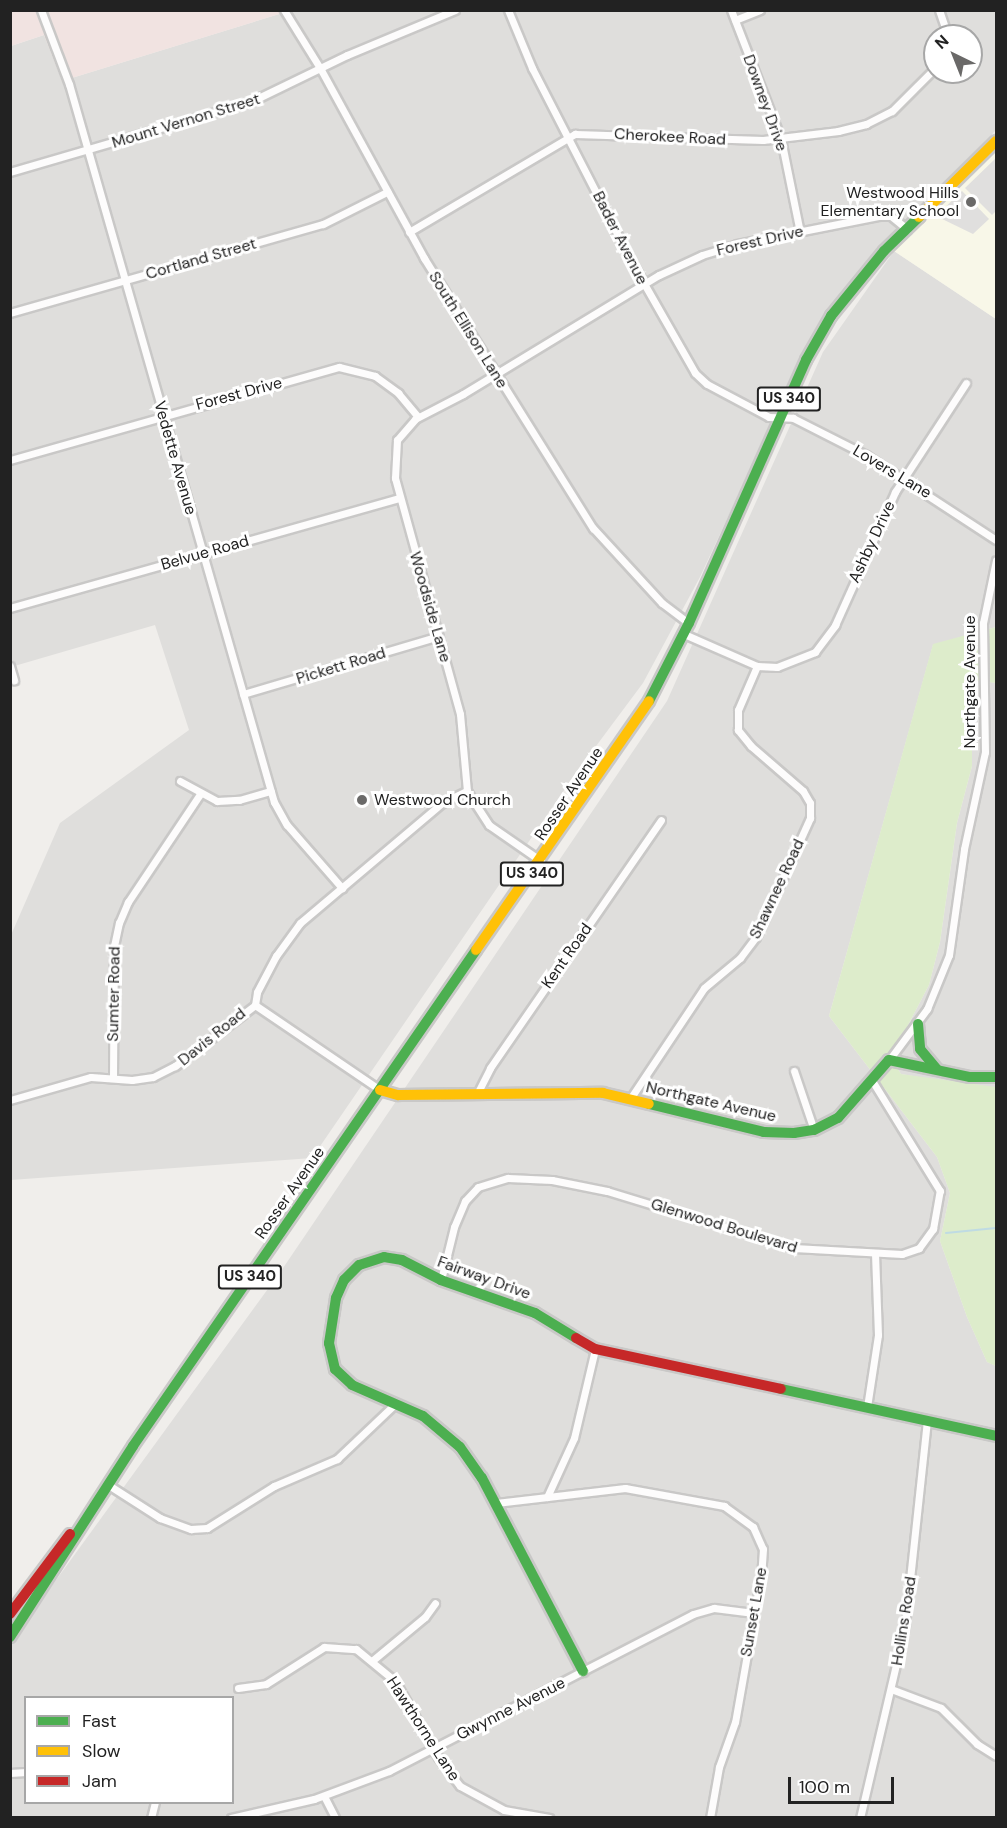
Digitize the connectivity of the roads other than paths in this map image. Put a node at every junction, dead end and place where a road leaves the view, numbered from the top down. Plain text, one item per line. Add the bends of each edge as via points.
1 (41, 10) edge
2 (284, 10) edge
3 (455, 10) edge
4 (508, 10) edge
5 (731, 10) edge
6 (760, 10) edge
7 (735, 20) junction
8 (320, 68) junction
9 (923, 80) edge
10 (568, 136) junction
11 (781, 139) junction
12 (996, 141) edge
13 (88, 150) junction
14 (10, 172) edge
15 (387, 192) junction
16 (907, 229) junction
17 (409, 232) junction
18 (800, 232) junction
19 (124, 281) junction
20 (643, 284) junction
21 (10, 313) edge
22 (496, 375) junction
23 (966, 383) dead end
24 (163, 415) junction
25 (418, 417) junction
26 (781, 417) junction
27 (10, 460) edge
28 (903, 477) junction
29 (400, 498) junction
30 (996, 540) edge
31 (203, 554) junction
32 (996, 560) edge
33 (10, 608) edge
34 (689, 623) junction
35 (684, 634) junction
36 (439, 636) junction
37 (10, 666) edge
38 (757, 666) junction
39 (14, 680) dead end
40 (243, 694) junction
41 (180, 781) dead end
42 (271, 791) junction
43 (467, 791) junction
44 (200, 794) junction
45 (661, 820) dead end
46 (541, 861) junction
47 (342, 888) junction
48 (255, 1005) junction
49 (918, 1024) junction
50 (889, 1060) junction
51 (937, 1070) junction
52 (794, 1071) dead end
53 (996, 1077) edge
54 (113, 1078) junction
55 (873, 1082) junction
56 (380, 1090) junction
57 (477, 1094) junction
58 (630, 1099) junction
59 (10, 1100) edge
60 (813, 1130) junction
61 (875, 1253) junction
62 (441, 1280) junction
63 (595, 1349) junction
64 (396, 1403) junction
65 (867, 1407) junction
66 (927, 1420) junction
67 (996, 1436) edge
68 (107, 1484) junction
69 (547, 1497) junction
70 (496, 1503) junction
71 (90, 1511) junction
72 (435, 1604) dead end
73 (754, 1613) junction
74 (10, 1614) edge
75 (10, 1637) edge
76 (374, 1660) junction
77 (583, 1671) junction
78 (238, 1688) dead end
79 (891, 1689) junction
80 (434, 1749) junction
81 (996, 1756) edge
82 (324, 1796) junction
83 (231, 1818) edge
84 (334, 1818) edge
85 (549, 1818) edge
86 (710, 1818) edge
87 (860, 1818) edge

1 - 13 street, Vedette Avenue
2 - 8 street, South Ellison Lane
3 - 8 street, Mount Vernon Street
4 - 10 street, Bader Avenue
5 - 7 street, Downey Drive
6 - 7 street
7 - 11 street, Downey Drive
8 - 13 street, Mount Vernon Street via 250,102
8 - 15 street, South Ellison Lane
9 - 11 street, Cherokee Road via 900,104 879,118 838,131
10 - 11 street, Cherokee Road via 590,132
10 - 17 street, Cherokee Road
10 - 20 street, Bader Avenue
11 - 18 street, Downey Drive
12 - 16 main road, Rosser Avenue / US 340
13 - 14 street, Mount Vernon Street
13 - 19 street, Vedette Avenue
15 - 17 street, South Ellison Lane
15 - 19 street, Cortland Street via 323,224
16 - 18 street, Forest Drive via 886,215
16 - 26 main road, Rosser Avenue / US 340 via 861,277 831,316
17 - 22 street, South Ellison Lane
18 - 20 street, Forest Drive via 722,248
19 - 21 street, Cortland Street
19 - 24 street, Vedette Avenue
20 - 22 street, Forest Drive
20 - 26 street, Bader Avenue via 695,373 769,417
22 - 25 street, Woodside Lane
22 - 34 street, South Ellison Lane via 605,543 662,603
23 - 28 street, Ashby Drive
24 - 25 street, Forest Drive via 339,367 375,376 398,393
24 - 27 street, Forest Drive
24 - 31 street, Vedette Avenue
25 - 29 street, Woodside Lane via 403,430 394,448 393,468
26 - 28 street, Lovers Lane via 793,418
26 - 34 main road, Rosser Avenue / US 340
28 - 30 street, Lovers Lane
28 - 38 street, Ashby Drive via 822,645 790,663
29 - 31 street, Belvue Road
29 - 36 street, Woodside Lane
31 - 33 street, Belvue Road
31 - 40 street, Vedette Avenue
32 - 49 street, Northgate Avenue via 983,623 986,734 982,774 964,849 949,955 938,990
34 - 35 main road, Rosser Avenue / US 340
35 - 38 street
35 - 46 main road, Rosser Avenue / US 340 via 629,732
36 - 40 street, Pickett Road
36 - 43 street, Woodside Lane via 462,724
37 - 39 street
38 - 58 street, Shawnee Road via 738,710 738,730 797,785 810,803 810,818 756,937 740,958 704,988
40 - 42 street, Vedette Avenue
41 - 44 street
42 - 44 street via 229,802
42 - 47 street, Vedette Avenue via 287,825
43 - 46 street, Woodside Lane via 489,825
43 - 47 street, Davis Road via 442,803
44 - 54 street, Sumter Road via 123,910 116,936
45 - 57 street, Kent Road via 490,1068
46 - 56 main road, Rosser Avenue / US 340
47 - 48 street, Davis Road via 291,932 257,992
48 - 54 street, Davis Road via 162,1073 142,1080
48 - 56 street, Northgate Avenue
49 - 50 street, Northgate Avenue
49 - 51 main road via 920,1049
50 - 51 main road
50 - 55 main road, Northgate Avenue
51 - 53 main road via 970,1077
52 - 60 street
54 - 59 street, Davis Road via 78,1080
55 - 60 main road, Northgate Avenue via 847,1110
55 - 61 street, Glenwood Boulevard via 931,1172 941,1197 933,1229 924,1245 902,1254
56 - 57 main road, Northgate Avenue via 398,1095
56 - 68 main road, Rosser Avenue / US 340
57 - 58 main road, Northgate Avenue via 585,1092
58 - 60 main road, Northgate Avenue via 764,1132
61 - 62 street, Glenwood Boulevard via 794,1248 598,1189 552,1180 508,1178 478,1187 465,1201
61 - 65 street via 878,1335
62 - 63 main road, Fairway Drive via 535,1313
62 - 64 main road, Fairway Drive via 402,1260 384,1257 359,1265 339,1288 329,1343 335,1369 352,1385
63 - 65 main road, Fairway Drive
63 - 69 street via 574,1438
64 - 68 street via 337,1459 274,1486 207,1528 191,1529 160,1518
64 - 70 main road, Fairway Drive via 447,1434 470,1460
65 - 66 main road, Fairway Drive
66 - 67 main road, Fairway Drive
66 - 79 street, Hollins Road via 905,1626
68 - 71 main road, Rosser Avenue / US 340
69 - 70 street, Sunset Lane
69 - 73 street, Sunset Lane via 625,1488 732,1510 753,1527 763,1549
70 - 77 main road, Fairway Drive
71 - 74 main road, Rosser Avenue / US 340
71 - 75 main road, Rosser Avenue / US 340
72 - 76 street via 426,1617
73 - 77 street, Gwynne Avenue via 728,1608 703,1610
73 - 86 street, Sunset Lane via 735,1722 719,1767
76 - 78 street, Hawthorne Lane via 352,1648 324,1647 266,1684
76 - 80 street, Hawthorne Lane via 403,1691
77 - 80 street, Gwynne Avenue
79 - 81 street via 941,1708 977,1744
79 - 87 street, Hollins Road
80 - 82 street, Gwynne Avenue
80 - 85 street, Hawthorne Lane via 460,1786 476,1797 504,1810
82 - 83 street, Gwynne Avenue
82 - 84 street

